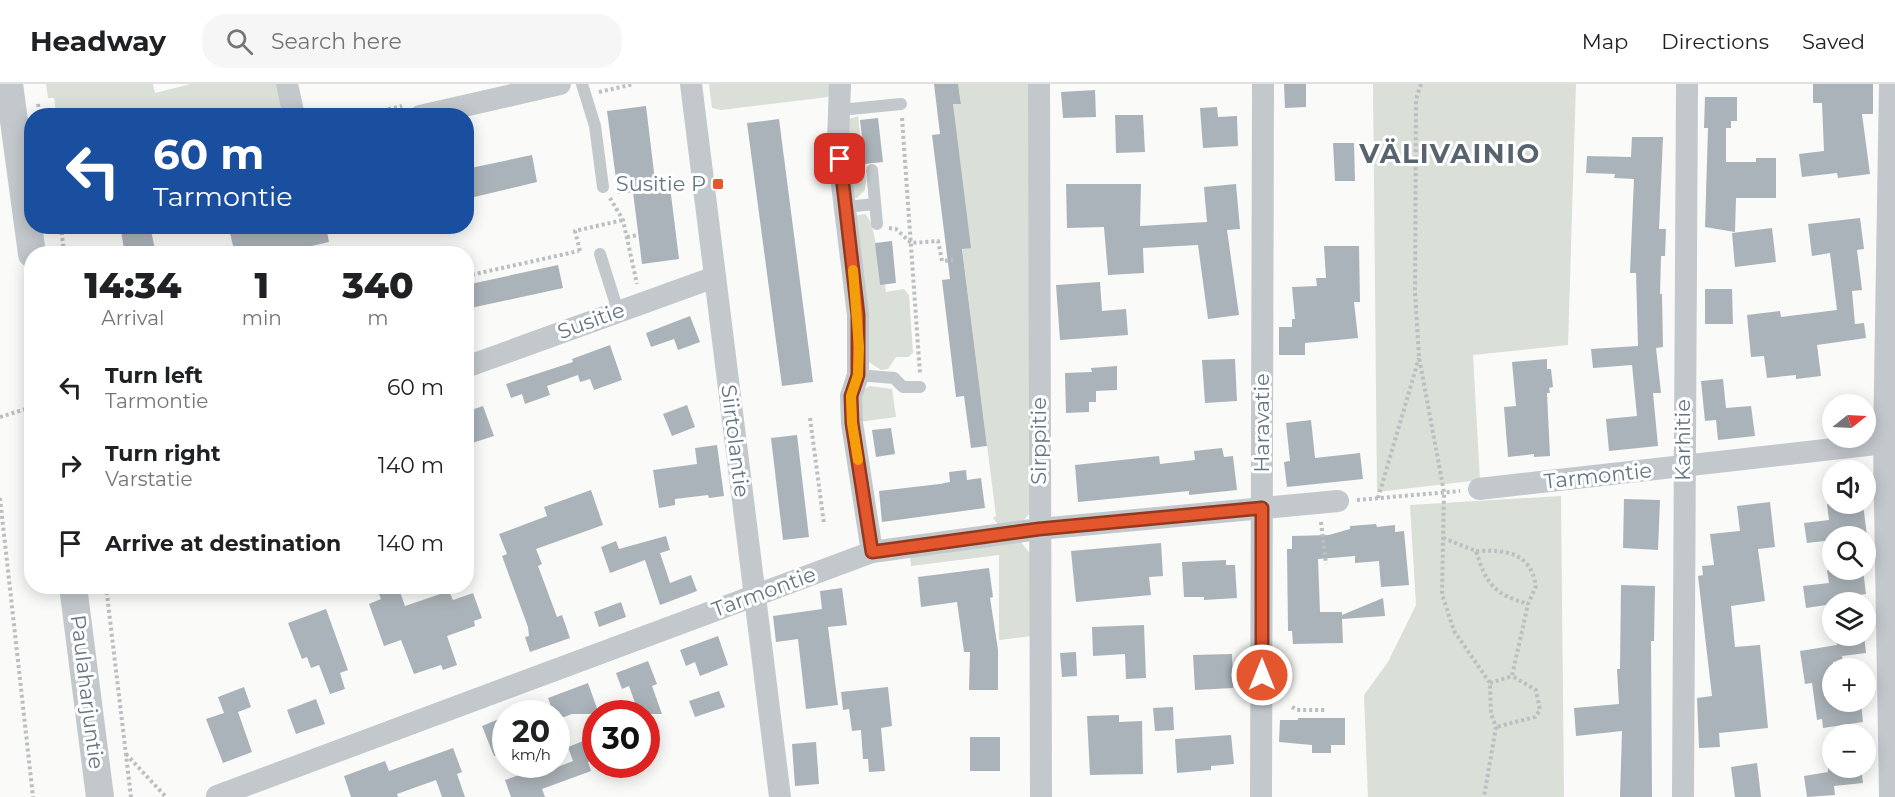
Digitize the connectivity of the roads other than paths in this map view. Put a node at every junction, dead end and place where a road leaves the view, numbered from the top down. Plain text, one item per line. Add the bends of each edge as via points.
1 (9, 84) edge
2 (287, 84) edge
3 (560, 84) edge
4 (582, 84) edge
5 (692, 84) edge
6 (840, 84) edge
7 (1039, 84) edge
8 (1263, 84) edge
9 (1687, 84) edge
10 (1890, 84) edge
11 (902, 104) road end
12 (292, 108) edge
13 (455, 108) edge
14 (840, 110) junction
15 (872, 170) dead end
16 (24, 176) edge
17 (603, 187) road end
18 (875, 204) junction
19 (845, 207) junction
20 (876, 224) road end
21 (600, 254) road end
22 (715, 277) junction
23 (618, 311) junction
24 (474, 362) edge
25 (858, 375) junction
26 (921, 387) road end
27 (1890, 443) edge
28 (1683, 467) junction
29 (1479, 489) road end
30 (1329, 502) road end
31 (1262, 508) junction
32 (1039, 529) junction
33 (872, 552) junction
34 (75, 594) edge
35 (754, 595) junction
36 (218, 796) edge
37 (100, 797) edge
38 (780, 797) edge
39 (1041, 797) edge
40 (1261, 797) edge
41 (1683, 797) edge
42 (1890, 797) edge

1 - 16 street
2 - 12 street
3 - 13 street
4 - 17 lane via 595,126
5 - 22 street, Siirtolantie
6 - 14 street
7 - 32 street, Sirppitie
8 - 31 street, Haravatie
9 - 28 street, Karhitie
10 - 27 street
11 - 14 lane
14 - 19 street via 839,153
15 - 18 lane
18 - 19 lane
18 - 20 lane
19 - 25 street via 858,315
21 - 23 lane
22 - 23 street, Susitie
22 - 35 street, Siirtolantie
23 - 24 street, Susitie
25 - 26 lane via 894,378 903,387
25 - 33 street via 851,396 852,423
27 - 28 street, Tarmontie
27 - 42 street
28 - 29 street, Tarmontie
28 - 41 street, Karhitie
30 - 31 street, Tarmontie
31 - 32 street, Tarmontie
31 - 40 street, Haravatie
32 - 33 street, Tarmontie
32 - 39 street, Sirppitie
33 - 35 street, Tarmontie
34 - 37 street, Paulaharjuntie
35 - 36 street, Tarmontie
35 - 38 street, Siirtolantie

